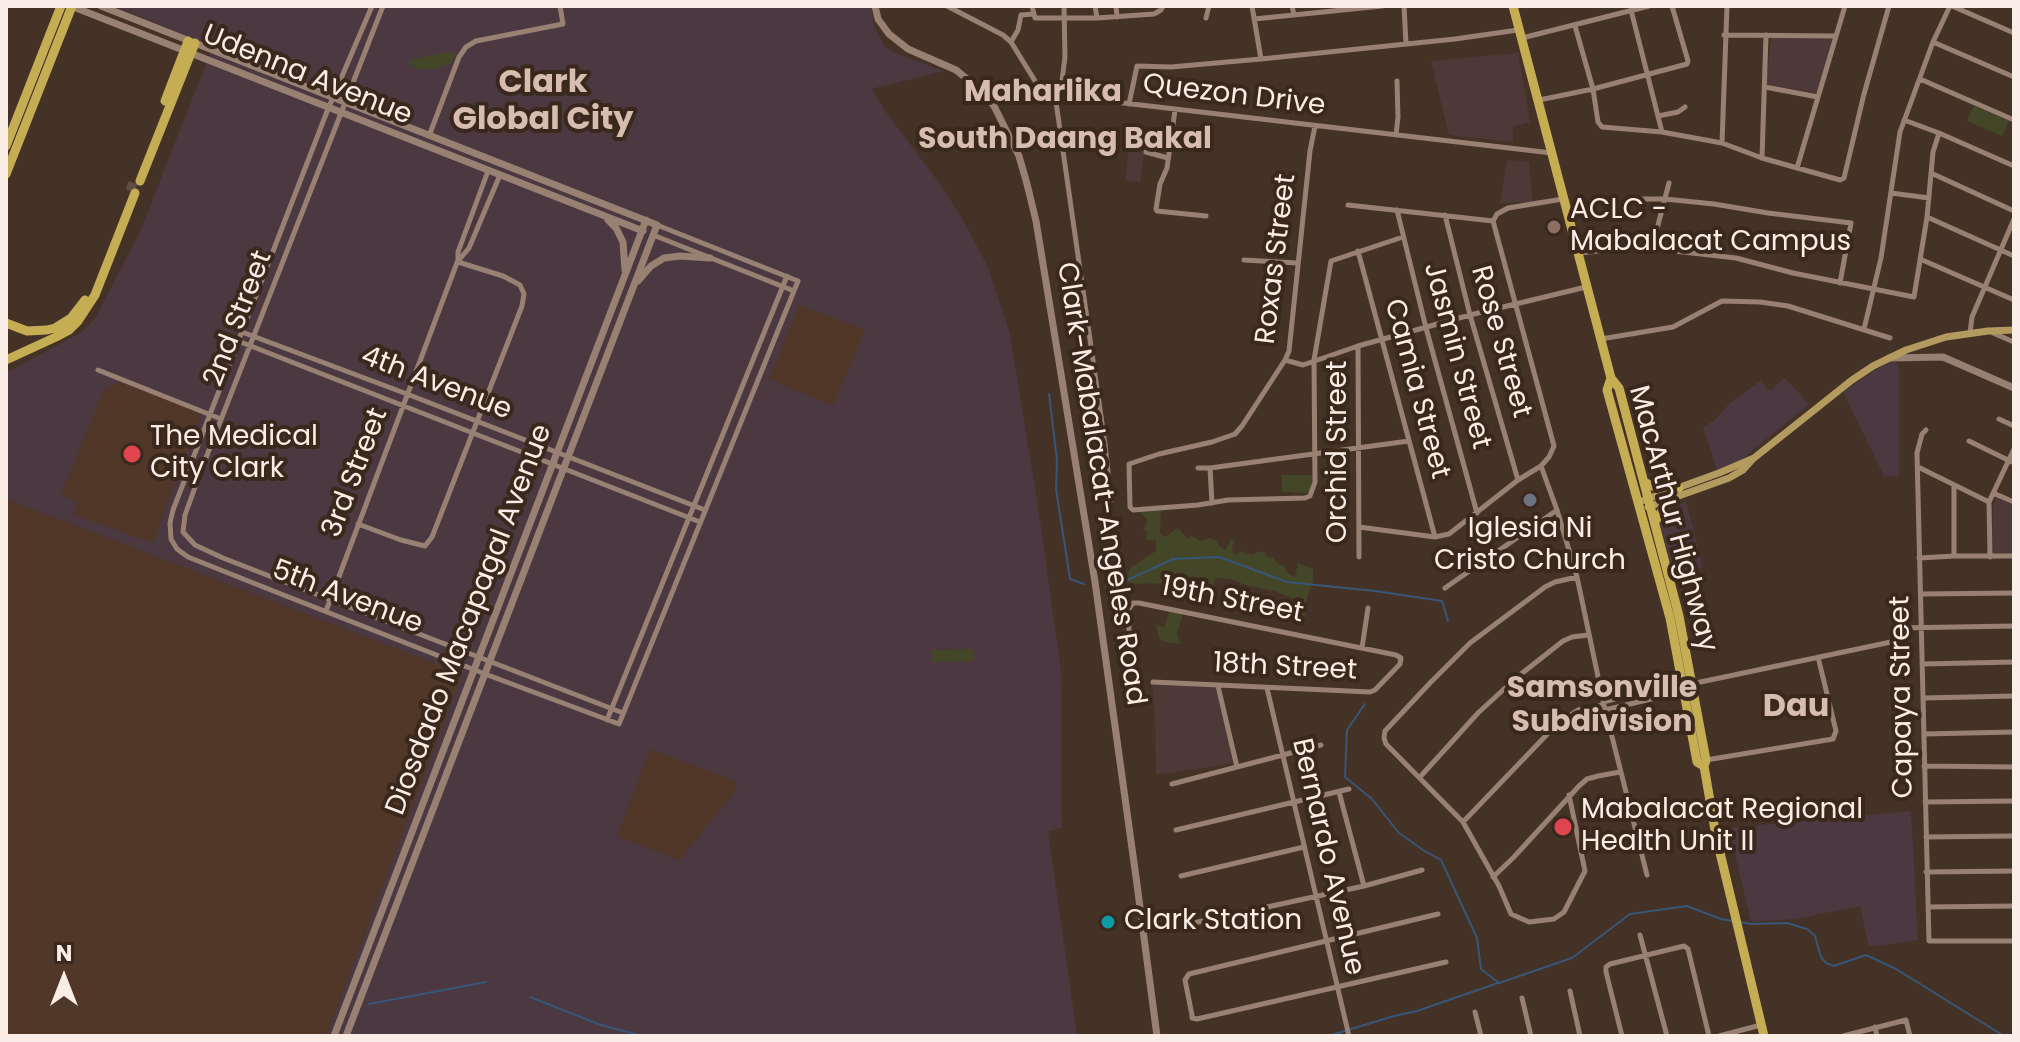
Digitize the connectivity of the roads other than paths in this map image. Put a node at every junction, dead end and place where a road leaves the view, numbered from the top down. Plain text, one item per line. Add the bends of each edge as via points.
1 (72, 6) edge
2 (101, 6) edge
3 (372, 6) edge
4 (383, 6) edge
5 (560, 6) edge
6 (875, 6) edge
7 (947, 6) edge
8 (1032, 6) edge
9 (1064, 6) edge
10 (1095, 6) edge
11 (1116, 6) edge
12 (1163, 6) edge
13 (1209, 6) edge
14 (1252, 6) edge
15 (1292, 6) edge
16 (1382, 6) edge
17 (1404, 6) edge
18 (1513, 6) edge
19 (1649, 6) edge
20 (1672, 6) edge
21 (1727, 6) edge
22 (1845, 6) edge
23 (1889, 6) edge
24 (1951, 6) edge
25 (1368, 7) edge
26 (1331, 9) edge
27 (1631, 10) junction
28 (62, 12) edge
29 (1034, 14) junction
30 (1294, 15) junction
31 (1117, 17) junction
32 (1065, 18) junction
33 (1097, 18) junction
34 (1206, 18) dead end
35 (1254, 19) junction
36 (1575, 26) junction
37 (2014, 33) edge
38 (1520, 34) junction
39 (1724, 35) junction
40 (1766, 35) junction
41 (1836, 36) junction
42 (1011, 42) junction
43 (1933, 42) junction
44 (1406, 44) junction
45 (189, 47) junction
46 (1261, 59) junction
47 (1646, 75) junction
48 (2014, 77) edge
49 (1920, 79) junction
50 (1397, 81) dead end
51 (1765, 87) junction
52 (1593, 89) junction
53 (1058, 96) junction
54 (1818, 97) junction
55 (333, 98) junction
56 (1538, 101) junction
57 (345, 103) junction
58 (1129, 104) junction
59 (1685, 107) dead end
60 (328, 109) junction
61 (1175, 110) junction
62 (341, 114) junction
63 (1658, 116) junction
64 (17, 118) junction
65 (1904, 120) junction
66 (2014, 120) edge
67 (1315, 126) junction
68 (6, 129) edge
69 (1662, 132) junction
70 (1939, 133) junction
71 (1396, 135) junction
72 (429, 136) junction
73 (1722, 143) junction
74 (6, 146) edge
75 (1146, 152) dead end
76 (1552, 153) junction
77 (1168, 158) junction
78 (1762, 158) junction
79 (2014, 166) edge
80 (1797, 168) junction
81 (488, 171) junction
82 (1931, 173) junction
83 (6, 174) edge
84 (500, 175) junction
85 (137, 180) tunnel mouth
86 (1669, 183) dead end
87 (1891, 193) junction
88 (1929, 198) junction
89 (1563, 199) junction
90 (1640, 199) dead end
91 (1665, 199) junction
92 (1348, 205) dead end
93 (1397, 210) junction
94 (2014, 211) edge
95 (603, 215) junction
96 (1445, 215) junction
97 (1206, 216) dead end
98 (1927, 217) junction
99 (2014, 219) edge
100 (646, 220) junction
101 (1493, 221) junction
102 (657, 225) junction
103 (642, 231) junction
104 (653, 235) junction
105 (1403, 237) junction
106 (1652, 248) junction
107 (2001, 250) junction
108 (1358, 251) junction
109 (1578, 253) junction
110 (2014, 256) edge
111 (710, 258) junction
112 (1920, 259) junction
113 (1244, 260) dead end
114 (458, 261) junction
115 (1297, 263) junction
116 (787, 276) junction
117 (625, 277) junction
118 (1840, 283) junction
119 (634, 285) junction
120 (783, 287) junction
121 (1587, 287) junction
122 (1985, 288) junction
123 (1874, 289) junction
124 (794, 291) junction
125 (2014, 300) edge
126 (1514, 303) junction
127 (1470, 315) junction
128 (6, 323) edge
129 (1426, 328) junction
130 (1864, 329) junction
131 (2014, 330) edge
132 (1988, 331) junction
133 (242, 332) junction
134 (1970, 333) junction
135 (253, 336) junction
136 (1890, 338) dead end
137 (1600, 339) junction
138 (1382, 340) junction
139 (238, 341) junction
140 (2014, 342) edge
141 (250, 345) junction
142 (1358, 346) junction
143 (1889, 358) junction
144 (314, 359) junction
145 (6, 360) edge
146 (1285, 360) junction
147 (1314, 360) junction
148 (310, 369) junction
149 (98, 370) dead end
150 (1611, 378) junction
151 (2014, 388) edge
152 (407, 394) junction
153 (403, 405) junction
154 (210, 415) junction
155 (221, 419) junction
156 (1999, 419) dead end
157 (477, 421) junction
158 (2014, 426) edge
159 (1926, 430) dead end
160 (472, 432) junction
161 (1409, 441) junction
162 (1969, 441) dead end
163 (1358, 447) junction
164 (2014, 449) edge
165 (1314, 452) junction
166 (557, 453) junction
167 (568, 457) junction
168 (1754, 458) junction
169 (2011, 462) edge
170 (191, 464) junction
171 (553, 464) junction
172 (1541, 466) junction
173 (1918, 467) junction
174 (202, 468) junction
175 (563, 468) junction
176 (1198, 468) dead end
177 (1210, 468) junction
178 (1518, 480) junction
179 (1644, 481) junction
180 (1954, 486) junction
181 (1679, 488) junction
182 (1993, 493) junction
183 (1111, 500) dead end
184 (1672, 500) junction
185 (1989, 502) junction
186 (2014, 502) edge
187 (1212, 503) junction
188 (1645, 504) junction
189 (693, 506) junction
190 (705, 510) junction
191 (1557, 510) junction
192 (1477, 513) junction
193 (688, 517) junction
194 (700, 522) junction
195 (1655, 522) junction
196 (170, 523) joint
197 (358, 524) junction
198 (1359, 527) junction
199 (1435, 537) junction
200 (188, 539) joint
201 (1954, 556) junction
202 (2014, 556) edge
203 (1359, 557) dead end
204 (1990, 557) junction
205 (1919, 558) junction
206 (1577, 577) junction
207 (1445, 588) dead end
208 (2014, 593) edge
209 (1921, 594) junction
210 (330, 600) junction
211 (1368, 608) dead end
212 (326, 611) junction
213 (2014, 626) edge
214 (1922, 627) junction
215 (1588, 635) junction
216 (1362, 648) junction
217 (1818, 657) junction
218 (479, 658) junction
219 (1401, 660) joint
220 (490, 661) junction
221 (2014, 662) edge
222 (1922, 664) junction
223 (475, 670) junction
224 (485, 674) junction
225 (1153, 682) dead end
226 (1137, 683) dead end
227 (1218, 686) junction
228 (1686, 686) junction
229 (1267, 688) junction
230 (2014, 696) edge
231 (1923, 698) junction
232 (1604, 705) junction
233 (612, 709) junction
234 (623, 713) junction
235 (607, 720) junction
236 (2014, 732) edge
237 (1924, 734) junction
238 (1321, 745) dead end
239 (1281, 754) junction
240 (1702, 763) junction
241 (1924, 766) junction
242 (1237, 767) junction
243 (2014, 767) edge
244 (1620, 772) junction
245 (1420, 777) junction
246 (1172, 784) dead end
247 (1349, 789) dead end
248 (1339, 792) junction
249 (1569, 795) junction
250 (2014, 801) edge
251 (1294, 802) junction
252 (1925, 802) junction
253 (1463, 822) junction
254 (1176, 830) dead end
255 (2014, 836) edge
256 (1926, 837) junction
257 (1304, 847) junction
258 (1422, 870) dead end
259 (2014, 871) edge
260 (1926, 872) junction
261 (1647, 875) dead end
262 (1181, 876) dead end
263 (1493, 877) junction
264 (393, 881) junction
265 (404, 885) junction
266 (1364, 886) junction
267 (1316, 896) junction
268 (2014, 906) edge
269 (1928, 907) junction
270 (1438, 914) dead end
271 (1189, 924) dead end
272 (1640, 935) dead end
273 (1326, 940) junction
274 (2014, 941) edge
275 (1645, 955) junction
276 (1446, 962) dead end
277 (1338, 988) junction
278 (1570, 991) dead end
279 (1522, 998) dead end
280 (1475, 1012) dead end
281 (1762, 1025) junction
282 (1875, 1027) junction
283 (1348, 1032) edge
284 (1865, 1033) edge
285 (334, 1036) edge
286 (346, 1036) edge
287 (1157, 1036) edge
288 (1481, 1036) edge
289 (1531, 1036) edge
290 (1580, 1036) edge
291 (1622, 1036) edge
292 (1667, 1036) edge
293 (1709, 1036) edge
294 (1719, 1036) edge
295 (1764, 1036) edge
296 (1843, 1036) edge
297 (1877, 1036) edge
298 (1910, 1036) edge

1 - 28 highway
1 - 45 main road, Udenna Avenue
2 - 45 main road, Udenna Avenue
3 - 55 street, 2nd Street
4 - 57 street, 2nd Street
5 - 72 street via 563,24 466,47
6 - 287 main road, Clark-Mabalacat-Angeles Road via 889,34 908,49 956,70 983,92 1007,130 1023,170 1036,221 1095,582
7 - 42 street
8 - 29 street
9 - 32 street
10 - 33 street
11 - 31 street
12 - 31 street via 1154,14
13 - 34 street
14 - 35 street
15 - 30 street
16 - 25 street
17 - 44 street
18 - 38 highway, MacArthur Highway
19 - 27 street
20 - 47 street via 1687,64
21 - 39 street
22 - 41 street
23 - 80 street via 1844,178
24 - 37 street
24 - 43 street
25 - 26 street
26 - 30 street
27 - 36 street
27 - 47 street
28 - 64 highway
28 - 83 highway
29 - 32 street
29 - 42 street via 1021,15
30 - 35 street
31 - 33 street
32 - 33 street
32 - 53 street
35 - 46 street
36 - 38 street
36 - 52 street
38 - 44 street
38 - 56 highway, MacArthur Highway
39 - 40 street
39 - 73 street
40 - 41 street
40 - 51 street
41 - 54 street
42 - 53 street via 1040,89
43 - 48 street
43 - 49 street
44 - 46 street
45 - 55 main road, Udenna Avenue
45 - 60 main road, Udenna Avenue
45 - 85 highway
46 - 58 street via 1135,67
47 - 52 street
47 - 63 street
49 - 65 street
49 - 66 street
50 - 71 street
51 - 54 street
51 - 78 street
52 - 56 street
52 - 69 street via 1602,127
53 - 58 street, Quezon Drive
53 - 183 street
54 - 80 street
55 - 57 main road, Udenna Avenue
55 - 60 street, 2nd Street
56 - 76 highway, MacArthur Highway
57 - 62 street, 2nd Street
57 - 72 main road, Udenna Avenue
58 - 61 street, Quezon Drive
59 - 63 street
60 - 62 main road, Udenna Avenue
60 - 133 street, 2nd Street
61 - 67 street, Quezon Drive
61 - 77 street
62 - 81 main road, Udenna Avenue
62 - 135 street, 2nd Street
63 - 69 street
64 - 68 highway
64 - 74 highway
65 - 70 street
65 - 87 street
67 - 71 street, Quezon Drive
67 - 115 street, Roxas Street
69 - 73 street
70 - 79 street
70 - 82 street
71 - 76 street, Quezon Drive
72 - 100 main road, Udenna Avenue
73 - 78 street
75 - 77 street
76 - 89 highway, MacArthur Highway
77 - 97 street via 1157,211
78 - 80 street
81 - 84 main road, Udenna Avenue
81 - 114 street, 3rd Street
82 - 88 street
82 - 94 street
84 - 95 main road, Udenna Avenue
84 - 114 street, 3rd Street via 469,248
86 - 91 street
87 - 88 street
87 - 123 street
88 - 98 street
89 - 101 street via 1508,208
89 - 109 highway, MacArthur Highway
90 - 91 street
91 - 106 street
91 - 118 street via 1852,224
92 - 93 street
93 - 96 street
93 - 105 street, Jasmin Street
95 - 103 main road, Udenna Avenue
95 - 117 main road via 623,242
96 - 101 street
96 - 127 street, Rose Street
98 - 107 street
98 - 112 street
99 - 107 street
100 - 102 main road, Udenna Avenue
100 - 103 main road, Diosdado Macapagal Avenue
101 - 126 street
102 - 104 main road, Diosdado Macapagal Avenue
102 - 116 street, Udenna Avenue
103 - 104 main road, Udenna Avenue
103 - 117 main road, Diosdado Macapagal Avenue
104 - 111 street, Udenna Avenue
104 - 119 main road, Diosdado Macapagal Avenue
105 - 108 street
105 - 129 street, Jasmin Street
106 - 109 street
106 - 118 street via 1736,258
107 - 110 street
107 - 122 street
108 - 138 street, Camia Street
108 - 147 street via 1331,261
109 - 121 highway, MacArthur Highway
111 - 119 main road via 664,258
111 - 120 street, Udenna Avenue
112 - 122 street
112 - 123 street via 1914,297
113 - 115 street
114 - 152 street, 3rd Street
114 - 157 street via 512,280 524,294
115 - 146 street, Roxas Street
116 - 120 street
116 - 124 street, Udenna Avenue via 798,281
117 - 166 main road, Diosdado Macapagal Avenue
118 - 123 street
119 - 167 main road, Diosdado Macapagal Avenue
120 - 124 street, Udenna Avenue
120 - 189 street
121 - 126 street
121 - 137 highway, MacArthur Highway
122 - 125 street
122 - 134 street
123 - 130 street
124 - 190 street
126 - 127 street
126 - 172 street via 1554,446
127 - 129 street
127 - 178 street, Rose Street
128 - 145 highway via 37,331 71,318 91,289 132,192 95,295 78,321
129 - 138 street
129 - 192 street, Jasmin Street
130 - 136 street
130 - 137 street via 1788,306 1722,301 1673,327
131 - 132 main road
132 - 134 main road
132 - 140 street
133 - 135 street, 4th Avenue
133 - 139 street, 2nd Street
134 - 143 main road
135 - 141 street, 2nd Street
135 - 144 street, 4th Avenue
137 - 150 highway, MacArthur Highway
138 - 142 street
138 - 161 street, Camia Street
139 - 141 street, 4th Avenue
139 - 154 street, 2nd Street
141 - 148 street, 4th Avenue
141 - 155 street, 2nd Street
142 - 147 street
142 - 163 street, Orchid Street
143 - 151 main road via 1943,357
143 - 168 main road via 1847,384
144 - 148 street
144 - 152 street, 4th Avenue
146 - 147 street via 1303,365
146 - 187 street, Roxas Street via 1235,434 1128,466 1133,510
147 - 165 street
148 - 153 street, 4th Avenue
149 - 154 street
150 - 179 highway, MacArthur Highway via 1619,388
150 - 188 highway, MacArthur Highway via 1607,390
152 - 153 street, 3rd Street
152 - 157 street, 4th Avenue
153 - 160 street, 4th Avenue
153 - 197 street, 3rd Street
154 - 155 street
154 - 170 street, 2nd Street
155 - 174 street, 2nd Street
156 - 158 street
157 - 160 street
157 - 166 street, 4th Avenue
159 - 173 street, Capaya Street
160 - 171 street, 4th Avenue
160 - 197 street via 425,546
161 - 163 street
161 - 199 street, Camia Street
162 - 169 street
163 - 165 street
163 - 198 street, Orchid Street
164 - 169 street
165 - 177 street
165 - 187 street via 1310,496
166 - 167 street, 4th Avenue
166 - 171 main road, Diosdado Macapagal Avenue
167 - 175 main road, Diosdado Macapagal Avenue
167 - 189 street, 4th Avenue
168 - 181 main road
168 - 184 main road via 1733,476
169 - 182 street
170 - 174 street
170 - 196 street, 2nd Street
171 - 175 street, 4th Avenue
171 - 218 main road, Diosdado Macapagal Avenue
172 - 178 street
172 - 191 street
173 - 180 street
173 - 205 street, Capaya Street
174 - 200 street, 2nd Street via 183,524
175 - 193 street, 4th Avenue
175 - 220 main road, Diosdado Macapagal Avenue
176 - 177 street
177 - 187 street
178 - 192 street
179 - 181 highway via 1657,488
179 - 188 highway, MacArthur Highway
180 - 185 street
180 - 201 street
181 - 188 main road
182 - 185 street
182 - 186 street
184 - 188 main road
184 - 195 highway
185 - 204 street
188 - 195 highway, MacArthur Highway
188 - 228 highway, MacArthur Highway
189 - 190 street, 4th Avenue
189 - 193 street
190 - 194 street
191 - 206 street
191 - 207 street
192 - 199 street via 1449,534
193 - 194 street, 4th Avenue
193 - 233 street
194 - 234 street
195 - 228 highway, MacArthur Highway via 1679,616
196 - 212 street, 5th Avenue via 171,539 188,557
197 - 210 street, 3rd Street
198 - 199 street
198 - 203 street, Orchid Street
200 - 210 street, 5th Avenue
201 - 204 street
201 - 205 street
202 - 204 street
205 - 209 street, Capaya Street
206 - 215 street
206 - 245 street via 1545,587 1470,643 1385,731 1386,744
208 - 209 street
209 - 214 street, Capaya Street
210 - 212 street, 3rd Street
210 - 218 street, 5th Avenue
211 - 216 street
212 - 223 street, 5th Avenue
213 - 214 street
214 - 217 street via 1896,628 1891,642
214 - 222 street, Capaya Street
215 - 232 street
215 - 245 street via 1563,641 1516,678
216 - 219 street, 19th Street
216 - 226 street, 19th Street via 1133,603 1128,610
217 - 228 street
217 - 240 street via 1836,731 1833,739
218 - 220 street, 5th Avenue
218 - 223 main road, Diosdado Macapagal Avenue
219 - 229 street, 18th Street via 1370,692
220 - 224 main road, Diosdado Macapagal Avenue
220 - 233 street, 5th Avenue
221 - 222 street
222 - 231 street, Capaya Street
223 - 224 street, 5th Avenue
223 - 264 main road, Diosdado Macapagal Avenue
224 - 235 street, 5th Avenue
224 - 265 main road, Diosdado Macapagal Avenue
225 - 227 street, 18th Street
227 - 229 street, 18th Street
227 - 242 street
228 - 232 street
228 - 240 highway, MacArthur Highway
229 - 239 street, Bernardo Avenue
230 - 231 street
231 - 237 street, Capaya Street
232 - 244 street
232 - 253 street via 1578,710 1558,723
233 - 234 street, 5th Avenue
233 - 235 street
234 - 235 street, 5th Avenue via 619,724
236 - 237 street
237 - 241 street, Capaya Street
238 - 239 street
239 - 242 street
239 - 251 street, Bernardo Avenue
240 - 281 highway, MacArthur Highway
241 - 243 street
241 - 252 street, Capaya Street
242 - 246 street
244 - 249 street via 1587,779
244 - 261 street
245 - 253 street
247 - 248 street
248 - 251 street
248 - 266 street
249 - 263 street
249 - 263 street via 1585,871 1564,912 1541,922 1511,914
250 - 252 street
251 - 254 street
251 - 257 street, Bernardo Avenue
252 - 256 street, Capaya Street
253 - 263 street
255 - 256 street
256 - 260 street, Capaya Street
257 - 262 street
257 - 267 street, Bernardo Avenue
258 - 266 street
259 - 260 street
260 - 269 street, Capaya Street
264 - 265 main road
264 - 285 main road, Diosdado Macapagal Avenue
265 - 286 main road, Diosdado Macapagal Avenue
266 - 267 street
267 - 271 street
267 - 273 street, Bernardo Avenue
268 - 269 street
269 - 274 street, Capaya Street via 1929,941
270 - 273 street
272 - 275 street
273 - 277 street, Bernardo Avenue
273 - 277 street via 1189,974 1185,978 1192,1018
275 - 291 street via 1606,967
275 - 292 street
275 - 293 street via 1686,947
276 - 277 street
277 - 283 street, Bernardo Avenue
278 - 290 street
279 - 289 street
280 - 288 street
281 - 294 street
281 - 295 highway, MacArthur Highway
282 - 284 street
282 - 297 street
282 - 298 street via 1906,1020
284 - 296 street

